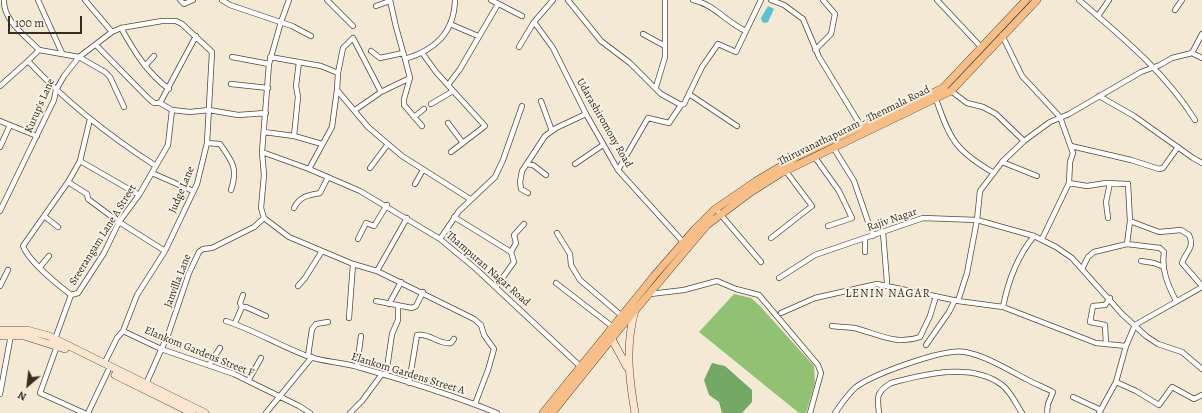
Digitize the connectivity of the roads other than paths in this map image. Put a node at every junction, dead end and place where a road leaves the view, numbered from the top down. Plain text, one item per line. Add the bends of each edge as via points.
1 (4, 0) edge
2 (38, 0) edge
3 (85, 0) edge
4 (180, 0) edge
5 (193, 0) edge
6 (222, 0) edge
7 (289, 0) edge
8 (327, 0) edge
9 (390, 0) edge
10 (454, 0) edge
11 (491, 0) edge
12 (553, 0) edge
13 (568, 0) edge
14 (665, 0) edge
15 (693, 0) edge
16 (761, 0) edge
17 (771, 0) edge
18 (823, 0) edge
19 (938, 0) edge
20 (1026, 0) edge
21 (1037, 0) edge
22 (1079, 0) edge
23 (1109, 0) edge
24 (1182, 0) edge
25 (498, 4) junction
26 (376, 6) dead end
27 (1175, 10) dead end
28 (522, 16) dead end
29 (1098, 16) junction
30 (281, 22) junction
31 (534, 22) junction
32 (450, 24) junction
33 (353, 26) dead end
34 (121, 28) junction
35 (999, 29) junction
36 (746, 31) junction
37 (112, 32) junction
38 (642, 34) dead end
39 (1202, 34) edge
40 (196, 36) junction
41 (311, 36) dead end
42 (478, 36) junction
43 (1003, 36) junction
44 (96, 45) junction
45 (206, 45) joint
46 (665, 46) junction
47 (520, 47) dead end
48 (982, 47) junction
49 (39, 50) junction
50 (815, 50) junction
51 (371, 51) dead end
52 (62, 53) junction
53 (404, 53) junction
54 (423, 54) junction
55 (1192, 54) junction
56 (154, 56) dead end
57 (79, 57) junction
58 (232, 57) dead end
59 (270, 57) junction
60 (1202, 58) edge
61 (405, 59) junction
62 (28, 61) junction
63 (299, 62) junction
64 (269, 64) junction
65 (145, 66) junction
66 (1155, 67) junction
67 (338, 73) junction
68 (410, 78) junction
69 (231, 84) dead end
70 (0, 85) edge
71 (448, 85) junction
72 (656, 87) junction
73 (268, 88) junction
74 (168, 89) junction
75 (56, 90) junction
76 (336, 90) junction
77 (452, 91) junction
78 (951, 91) junction
79 (381, 92) junction
80 (689, 94) junction
81 (1098, 96) junction
82 (936, 99) junction
83 (541, 100) dead end
84 (160, 103) junction
85 (431, 104) dead end
86 (681, 105) junction
87 (522, 106) dead end
88 (124, 107) dead end
89 (424, 109) dead end
90 (172, 110) junction
91 (210, 110) junction
92 (355, 110) junction
93 (266, 113) junction
94 (586, 114) junction
95 (414, 117) junction
96 (1060, 117) junction
97 (90, 119) junction
98 (1195, 120) dead end
99 (0, 121) edge
100 (448, 123) dead end
101 (10, 124) junction
102 (422, 126) dead end
103 (737, 126) dead end
104 (861, 126) junction
105 (552, 131) junction
106 (264, 132) junction
107 (37, 136) junction
108 (294, 136) junction
109 (1024, 141) junction
110 (207, 143) junction
111 (463, 143) junction
112 (322, 144) junction
113 (388, 144) junction
114 (603, 145) junction
115 (1071, 146) junction
116 (0, 147) edge
117 (832, 147) junction
118 (1178, 147) junction
119 (262, 152) junction
120 (451, 152) dead end
121 (814, 156) junction
122 (80, 161) junction
123 (1002, 162) junction
124 (1202, 163) edge
125 (528, 164) junction
126 (575, 164) dead end
127 (156, 166) junction
128 (309, 168) junction
129 (370, 168) dead end
130 (784, 168) junction
131 (423, 170) junction
132 (618, 170) junction
133 (152, 173) junction
134 (994, 173) junction
135 (546, 175) dead end
136 (1037, 176) dead end
137 (328, 177) junction
138 (68, 182) junction
139 (1069, 183) junction
140 (1110, 183) junction
141 (415, 184) dead end
142 (231, 190) dead end
143 (194, 191) junction
144 (528, 193) dead end
145 (139, 195) junction
146 (470, 199) junction
147 (387, 205) junction
148 (294, 208) dead end
149 (0, 211) edge
150 (718, 212) junction
151 (44, 216) junction
152 (454, 217) junction
153 (264, 218) junction
154 (407, 218) junction
155 (1108, 218) dead end
156 (977, 220) junction
157 (1130, 221) junction
158 (120, 222) junction
159 (524, 224) dead end
160 (828, 226) dead end
161 (58, 227) dead end
162 (884, 233) junction
163 (557, 234) dead end
164 (873, 236) junction
165 (1034, 236) junction
166 (358, 238) dead end
167 (771, 238) dead end
168 (440, 239) junction
169 (864, 239) junction
170 (1042, 239) junction
171 (1127, 244) junction
172 (686, 245) junction
173 (165, 250) junction
174 (322, 251) junction
175 (511, 252) junction
176 (865, 252) dead end
177 (49, 256) dead end
178 (1141, 260) dead end
179 (761, 262) dead end
180 (354, 264) junction
181 (40, 267) junction
182 (1164, 267) junction
183 (1082, 269) junction
184 (8, 270) dead end
185 (377, 271) junction
186 (779, 278) dead end
187 (401, 282) junction
188 (556, 283) dead end
189 (0, 286) edge
190 (298, 286) dead end
191 (886, 286) junction
192 (496, 287) junction
193 (1202, 287) edge
194 (423, 292) junction
195 (650, 294) junction
196 (71, 295) junction
197 (243, 295) dead end
198 (936, 296) junction
199 (1110, 298) junction
200 (956, 300) junction
201 (376, 301) dead end
202 (1176, 301) junction
203 (389, 304) junction
204 (398, 305) junction
205 (242, 307) junction
206 (1003, 307) junction
207 (635, 310) junction
208 (782, 313) dead end
209 (266, 316) dead end
210 (622, 316) junction
211 (349, 318) dead end
212 (226, 321) dead end
213 (328, 322) dead end
214 (235, 324) junction
215 (1135, 325) junction
216 (832, 326) dead end
217 (0, 330) edge
218 (123, 331) junction
219 (611, 332) junction
220 (11, 335) junction
221 (0, 336) edge
222 (362, 336) dead end
223 (454, 339) dead end
224 (56, 342) junction
225 (1106, 344) junction
226 (926, 345) dead end
227 (1126, 346) junction
228 (220, 348) dead end
229 (162, 349) junction
230 (310, 357) junction
231 (261, 358) dead end
232 (209, 365) junction
233 (357, 366) junction
234 (106, 368) junction
235 (628, 369) junction
236 (1202, 369) edge
237 (583, 370) junction
238 (384, 375) junction
239 (248, 381) junction
240 (1116, 382) junction
241 (409, 383) junction
242 (146, 384) junction
243 (0, 394) edge
244 (1202, 395) edge
245 (279, 396) junction
246 (1074, 397) dead end
247 (475, 404) junction
248 (1100, 411) edge
249 (84, 413) edge
250 (88, 413) edge
251 (192, 413) edge
252 (205, 413) edge
253 (266, 413) edge
254 (310, 413) edge
255 (350, 413) edge
256 (496, 413) edge
257 (543, 413) edge
258 (552, 413) edge
259 (635, 413) edge
260 (810, 413) edge
261 (836, 413) edge
262 (878, 413) edge
263 (1022, 413) edge
264 (1047, 413) edge

1 - 49 street via 4,8 12,22
2 - 52 street
3 - 37 street
4 - 5 street via 184,4
6 - 30 street
7 - 30 street
8 - 33 street
9 - 26 street
9 - 53 street
10 - 32 street
11 - 25 street
12 - 31 street
13 - 72 street via 602,41
14 - 46 street
15 - 36 street via 708,5
16 - 36 street
17 - 50 street via 784,5 803,19
18 - 50 street via 835,14 831,34
19 - 48 street
20 - 35 main road
21 - 43 main road, Thiruvanathapuram - Thenmala Road
22 - 29 street
23 - 29 street
24 - 27 street
25 - 28 street
25 - 42 street
29 - 66 street
30 - 41 street
30 - 59 street
31 - 47 street
31 - 94 street, Udarashiromony Road via 553,48
32 - 42 street
32 - 54 street via 439,42
34 - 37 street, Kurup's Lane
34 - 40 street, Kurup's Lane via 176,21
34 - 65 street
35 - 43 street
35 - 48 main road
36 - 80 street via 736,52 718,44 702,67
37 - 44 street, Kurup's Lane
38 - 46 street
39 - 55 street
40 - 45 street, Kurup's Lane
40 - 74 street
42 - 71 street
43 - 78 main road, Thiruvanathapuram - Thenmala Road
43 - 96 street via 1022,76
44 - 57 street, Kurup's Lane
44 - 84 street via 148,98 154,103
45 - 91 street, Judge Lane via 210,48 212,57
46 - 72 street via 665,57
48 - 104 main road via 943,88
49 - 52 street
49 - 62 street
50 - 104 street
51 - 53 street via 380,58
52 - 57 street
53 - 61 street
54 - 61 street
54 - 71 street
55 - 60 street
55 - 66 street via 1172,58
56 - 65 street
57 - 75 street, Kurup's Lane
57 - 88 street via 110,77
58 - 64 street
59 - 63 street
59 - 64 street
61 - 68 street
62 - 70 street
62 - 75 street
63 - 67 street via 321,66
63 - 108 street
64 - 73 street
65 - 74 street
66 - 81 street
66 - 98 street
67 - 76 street
67 - 79 street via 343,48 353,38
68 - 79 street
68 - 95 street via 404,105
69 - 73 street
71 - 77 street
72 - 86 street via 661,94
73 - 93 street
74 - 84 street
75 - 97 street
75 - 107 street, Kurup's Lane
76 - 92 street
76 - 112 street via 332,128
77 - 85 street
77 - 111 street via 485,126
78 - 82 main road, Thiruvanathapuram - Thenmala Road
78 - 109 street via 967,103 973,103 996,114
79 - 92 street
80 - 86 street
80 - 103 street
81 - 96 street
81 - 118 street via 1134,116
82 - 117 main road, Thiruvanathapuram - Thenmala Road
82 - 134 street via 950,137 965,153
83 - 105 street
84 - 90 street
86 - 132 street via 669,124 648,118
87 - 146 street via 504,160 495,177
89 - 95 street
90 - 91 street
90 - 127 street, Sreerangam Lane A Street via 168,145
91 - 93 street via 238,115
91 - 110 street, Judge Lane
92 - 113 street via 368,127
93 - 106 street
94 - 105 street
94 - 114 street, Udarashiromony Road
95 - 102 street
96 - 109 street
96 - 115 street
97 - 122 street, Sreerangam Lane A Street
97 - 127 street
99 - 101 street
100 - 111 street
101 - 107 street
101 - 116 street
104 - 130 main road
105 - 125 street via 545,136
106 - 108 street
106 - 119 street
107 - 149 street, Kurup's Lane
108 - 112 street
109 - 123 street
110 - 142 street via 220,144 230,158 235,177
110 - 143 street, Judge Lane via 201,173
111 - 120 street
112 - 128 street
113 - 129 street
113 - 131 street
114 - 126 street
114 - 132 street, Udarashiromony Road
115 - 118 street via 1159,169 1163,168
115 - 139 street via 1073,153
117 - 121 main road, Thiruvanathapuram - Thenmala Road
117 - 164 street via 854,181
118 - 124 street
119 - 128 street, Thampuran Nagar Road
119 - 153 street via 264,175 261,208
121 - 130 main road, Thiruvanathapuram - Thenmala Road
121 - 160 street via 839,191 852,218
122 - 138 street, Sreerangam Lane A Street
122 - 145 street, Sreerangam Lane A Street
123 - 134 street
123 - 136 street
125 - 135 street
125 - 144 street via 522,171 520,182 522,189
127 - 133 street, Sreerangam Lane A Street
128 - 137 street, Thampuran Nagar Road
130 - 150 main road
130 - 167 street via 812,206
131 - 141 street
131 - 146 street
132 - 172 street, Udarashiromony Road
133 - 143 street
133 - 145 street, Sreerangam Lane A Street
134 - 156 street via 980,191
137 - 147 street, Thampuran Nagar Road
137 - 148 street via 320,193 307,195 298,200
138 - 151 street, Sreerangam Lane A Street
138 - 158 street via 87,194 88,200
139 - 140 street via 1088,186
139 - 170 street
140 - 155 street via 1106,202
140 - 157 street via 1128,184
143 - 173 street, Judge Lane
145 - 158 street, Sreerangam Lane A Street
146 - 152 street
147 - 154 street, Thampuran Nagar Road
147 - 166 street via 374,226 366,223
150 - 172 main road
150 - 179 street
151 - 161 street
151 - 181 street, Sreerangam Lane A Street via 23,246
152 - 168 street
152 - 175 street
153 - 174 street via 289,237
153 - 229 street, Janvilla Lane via 254,227 199,252
154 - 168 street, Thampuran Nagar Road
154 - 185 street
156 - 162 street, Rajiv Nagar via 923,218
156 - 165 street, Rajiv Nagar
156 - 200 street via 967,273
157 - 171 street
157 - 193 street via 1159,232 1181,230 1189,235 1191,248 1182,263
158 - 173 street
158 - 196 street, Sreerangam Lane A Street via 104,253 78,293
159 - 175 street via 514,235 516,243
162 - 164 street, Rajiv Nagar
162 - 191 street
163 - 210 street via 570,254 571,265 580,280
164 - 169 street, Rajiv Nagar
165 - 170 street, Rajiv Nagar
165 - 206 street via 1016,264 1006,289
168 - 192 street, Thampuran Nagar Road
169 - 176 street
169 - 186 street, Rajiv Nagar via 815,255
170 - 183 street, Rajiv Nagar via 1072,258
171 - 182 street via 1160,248 1164,252
171 - 183 street via 1094,252 1088,256
172 - 195 main road
172 - 210 main road
173 - 218 street, Judge Lane via 137,295
174 - 180 street
174 - 190 street
175 - 192 street via 514,262
177 - 181 street
178 - 182 street
180 - 185 street
180 - 211 street
181 - 196 street, Sreerangam Lane A Street
182 - 202 street via 1168,285
183 - 199 street, Rajiv Nagar
184 - 189 street
185 - 187 street
187 - 194 street
187 - 203 street
188 - 219 street
191 - 198 street
191 - 208 street via 877,284 815,298
192 - 237 street, Thampuran Nagar Road
193 - 202 street
194 - 204 street via 416,306 412,308
194 - 247 street via 474,319 481,325 484,335 494,349
195 - 207 main road
195 - 260 street via 684,290 717,281 736,289 759,294 818,365 821,373
196 - 224 street
197 - 205 street via 240,303
198 - 200 street
198 - 216 street via 920,337 914,339 889,339 854,328
199 - 215 street, Rajiv Nagar
199 - 225 street via 1105,305 1093,306 1090,322 1105,325
200 - 206 street
200 - 226 street
201 - 203 street
202 - 215 street
203 - 204 street
204 - 238 street via 398,320 392,334
205 - 209 street
205 - 214 street
206 - 225 street via 1096,343
207 - 219 main road
207 - 235 main road via 630,330
210 - 219 main road
212 - 214 street, Elankom Gardens Street A
213 - 230 street via 316,324 312,329
214 - 230 street, Elankom Gardens Street A
215 - 227 street
215 - 236 street, Rajiv Nagar via 1158,344 1190,357
217 - 224 main road via 27,330
218 - 229 street, Elankom Gardens Street F
218 - 234 street, Judge Lane via 117,338
219 - 235 main road
219 - 237 main road
220 - 221 main road
220 - 224 main road
220 - 243 street
222 - 233 street
223 - 241 street via 445,343 425,335 417,335
224 - 234 main road
224 - 249 street via 40,393
225 - 227 street
227 - 240 street
228 - 232 street
229 - 232 street, Elankom Gardens Street F
229 - 242 street, Janvilla Lane
230 - 233 street, Elankom Gardens Street A
230 - 245 street
231 - 239 street
232 - 239 street, Elankom Gardens Street F
233 - 238 street, Elankom Gardens Street A
234 - 242 main road
234 - 250 street, Judge Lane
234 - 251 main road
235 - 259 main road
237 - 257 main road
237 - 258 main road
238 - 241 street, Elankom Gardens Street A
238 - 255 street
239 - 245 street, Elankom Gardens Street F
240 - 244 street via 1159,405 1172,387 1194,399
240 - 248 street
241 - 247 street, Elankom Gardens Street A
242 - 252 main road
245 - 253 street
245 - 254 street, Elankom Gardens Street F
246 - 248 street
247 - 256 street, Elankom Gardens Street A
261 - 264 street via 846,396 874,378 918,360 960,351 994,363 1053,392
262 - 263 street via 878,394 883,388 903,380 950,371 972,373 1002,386

